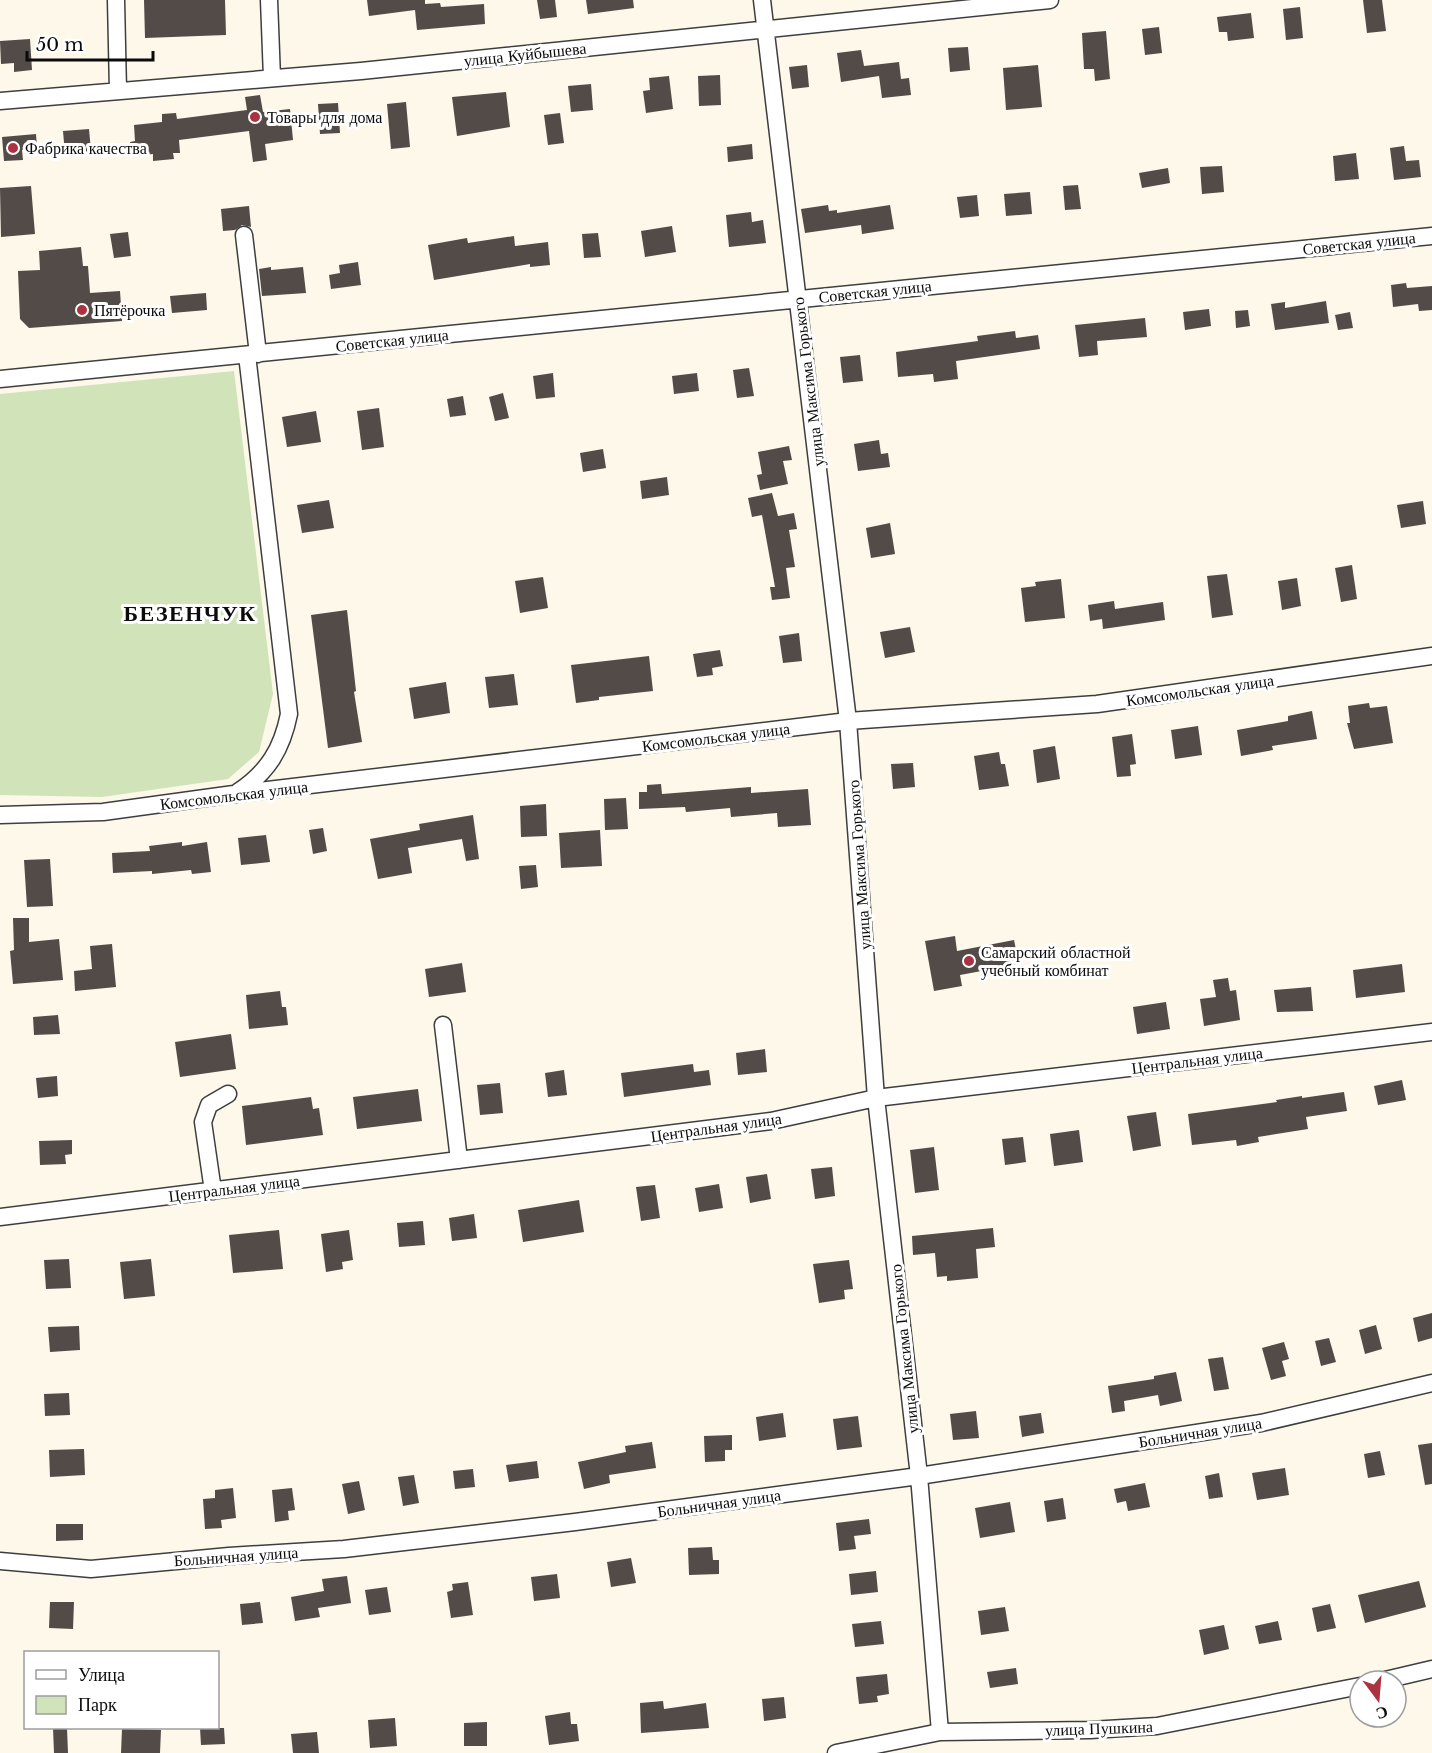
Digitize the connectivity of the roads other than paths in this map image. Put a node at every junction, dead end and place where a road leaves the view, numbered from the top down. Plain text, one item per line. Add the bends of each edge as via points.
1 (116, 0) edge
2 (269, 0) edge
3 (762, 0) edge
4 (1050, 0) edge
5 (765, 30) junction
6 (272, 78) junction
7 (118, 91) junction
8 (0, 101) edge
9 (244, 235) dead end
10 (1432, 236) edge
11 (797, 298) junction
12 (253, 354) junction
13 (0, 379) edge
14 (1432, 656) edge
15 (848, 721) junction
16 (234, 794) junction
17 (0, 815) edge
18 (443, 1025) dead end
19 (1432, 1032) edge
20 (228, 1094) dead end
21 (876, 1098) junction
22 (459, 1160) junction
23 (213, 1191) junction
24 (0, 1217) edge
25 (1432, 1383) edge
26 (919, 1476) junction
27 (0, 1562) edge
28 (1432, 1670) edge
29 (1408, 1675) edge
30 (1348, 1688) edge
31 (940, 1732) junction
32 (836, 1753) edge

1 - 7 street
2 - 6 street
3 - 5 street, улица Максима Горького
4 - 5 street, улица Куйбышева
5 - 6 street, улица Куйбышева
5 - 11 street, улица Максима Горького
6 - 7 street, улица Куйбышева
7 - 8 street, улица Куйбышева
9 - 12 street
10 - 11 street, Советская улица
11 - 12 street, Советская улица
11 - 15 street, улица Максима Горького
12 - 13 street, Советская улица
12 - 16 street via 289,714 280,746 266,770
14 - 15 street, Комсомольская улица via 1097,704
15 - 16 street, Комсомольская улица
15 - 21 street, улица Максима Горького
16 - 17 street, Комсомольская улица via 103,812
18 - 22 street
19 - 21 street, Центральная улица
20 - 23 street via 209,1106 203,1122
21 - 22 street, Центральная улица via 771,1121
21 - 26 street, улица Максима Горького
22 - 23 street, Центральная улица
23 - 24 street, Центральная улица
25 - 26 street, Больничная улица via 1261,1423
26 - 27 street, Больничная улица via 344,1549 91,1569
26 - 31 street, улица Максима Горького
28 - 29 street
30 - 31 street, улица Пушкина via 1156,1726
31 - 32 street, улица Пушкина

